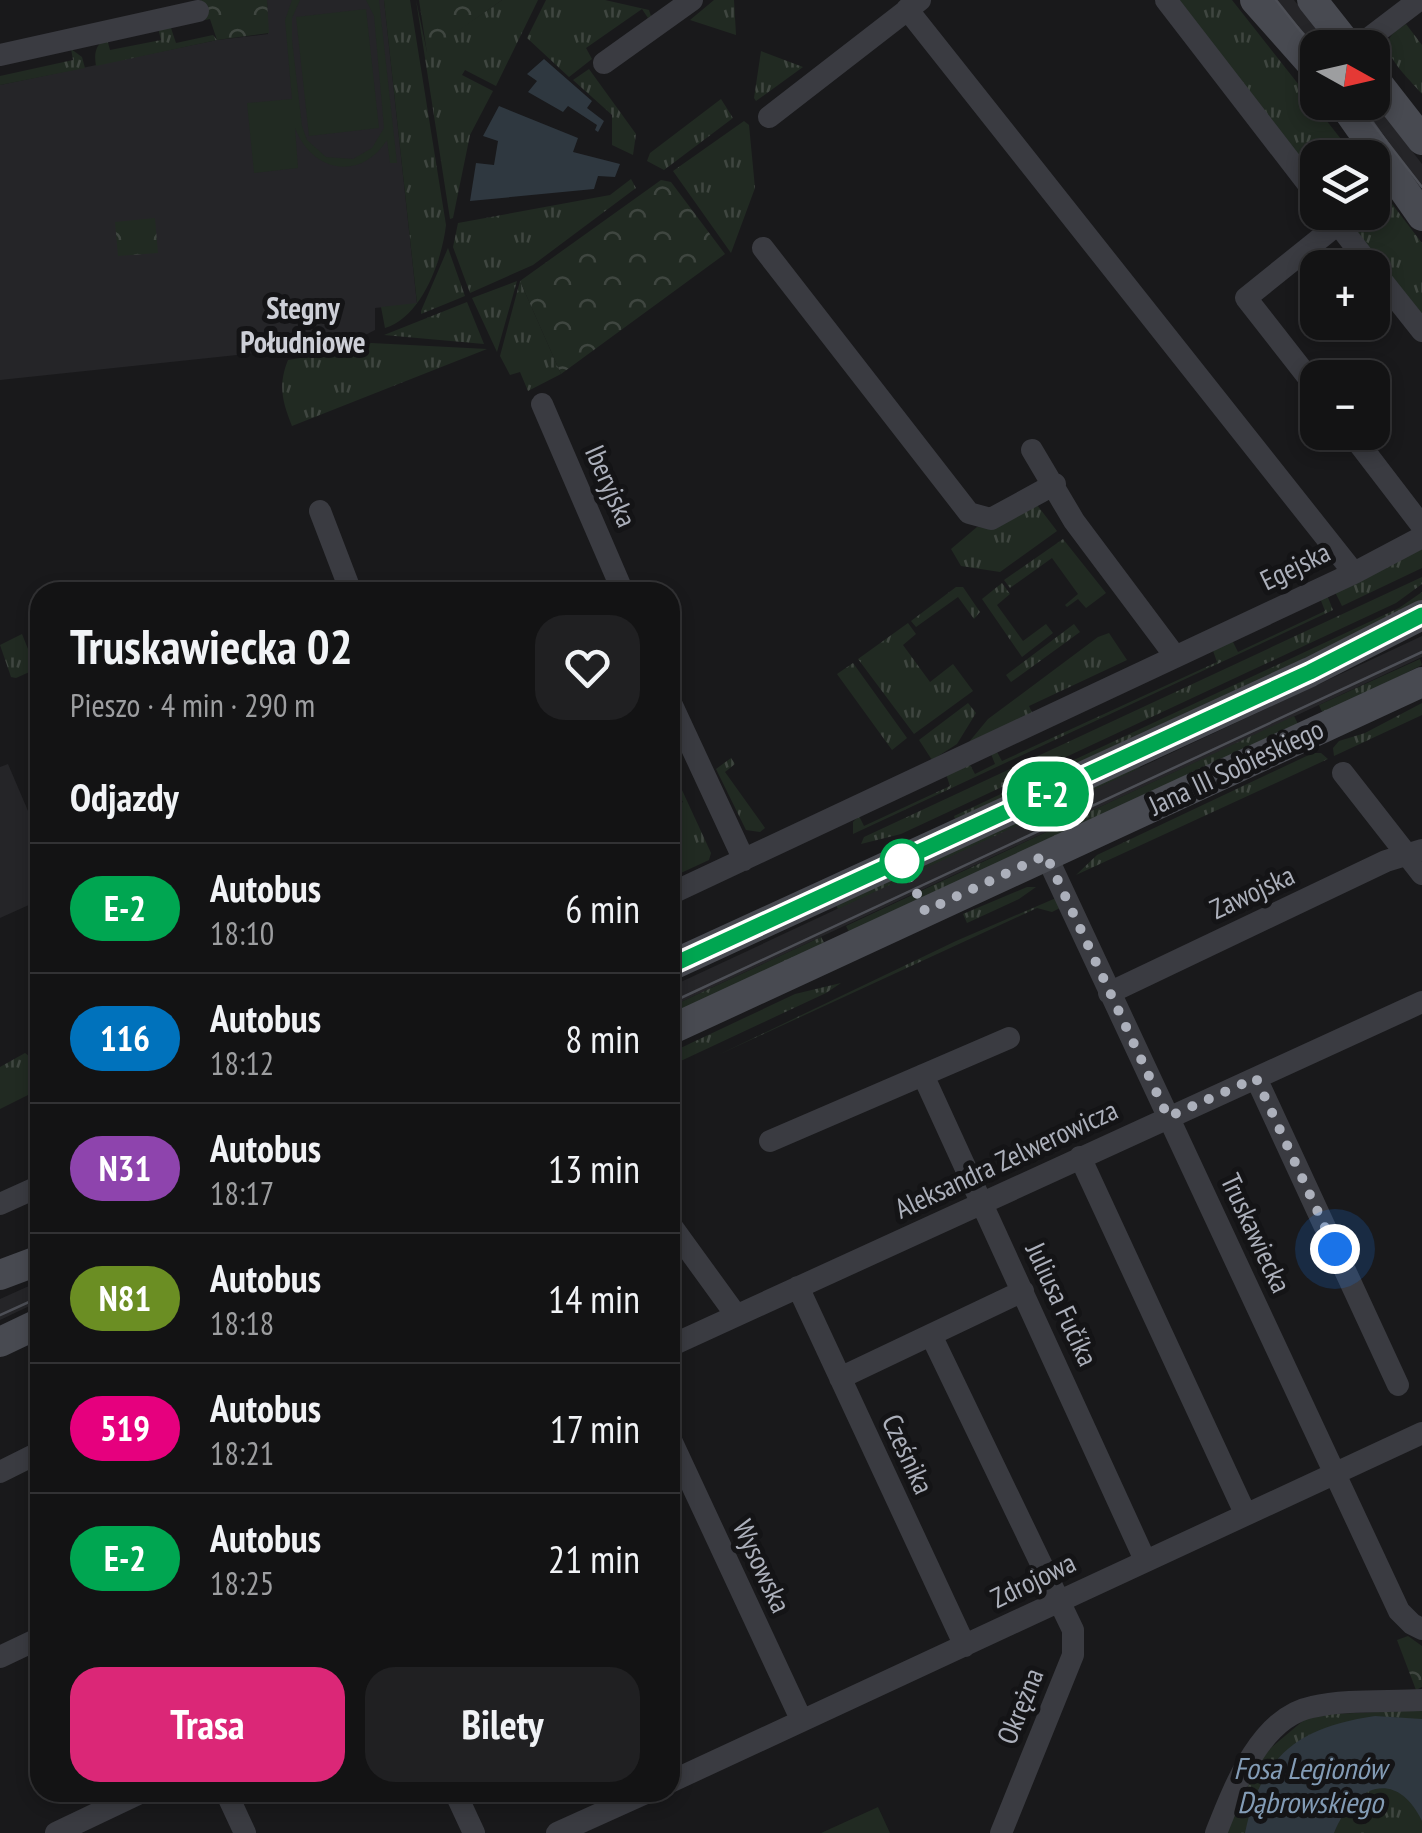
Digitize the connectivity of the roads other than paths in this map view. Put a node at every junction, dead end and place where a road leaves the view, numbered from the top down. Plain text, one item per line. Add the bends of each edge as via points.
1 (692, 0) edge
2 (1166, 0) edge
3 (1312, 0) edge
4 (1420, 0) edge
5 (1256, 1) edge
6 (913, 5) edge
7 (198, 11) dead end
8 (1338, 30) edge
9 (1378, 30) edge
10 (1300, 50) edge
11 (0, 55) edge
12 (604, 63) dead end
13 (1390, 99) edge
14 (769, 117) dead end
15 (1355, 120) edge
16 (1422, 140) edge
17 (1300, 174) edge
18 (1422, 216) edge
19 (1320, 230) edge
20 (1342, 230) edge
21 (763, 248) dead end
22 (1358, 250) edge
23 (1390, 291) edge
24 (1422, 331) edge
25 (1300, 367) edge
26 (542, 404) dead end
27 (1032, 450) dead end
28 (1364, 450) edge
29 (1055, 484) junction
30 (320, 511) dead end
31 (1422, 526) edge
32 (1422, 536) edge
33 (1354, 573) junction
34 (347, 582) edge
35 (619, 582) edge
36 (1422, 615) edge
37 (1175, 656) junction
38 (1422, 682) edge
39 (680, 722) edge
40 (1343, 774) dead end
41 (1046, 855) junction
42 (744, 860) junction
43 (1417, 860) edge
44 (680, 889) edge
45 (680, 961) edge
46 (1110, 993) junction
47 (1422, 1002) edge
48 (680, 1025) edge
49 (1009, 1038) dead end
50 (923, 1074) junction
51 (1256, 1078) junction
52 (1168, 1117) junction
53 (770, 1141) dead end
54 (1080, 1157) junction
55 (30, 1190) edge
56 (0, 1204) edge
57 (982, 1204) junction
58 (680, 1238) edge
59 (30, 1264) edge
60 (0, 1275) edge
61 (798, 1287) junction
62 (1023, 1291) junction
63 (736, 1315) junction
64 (30, 1328) edge
65 (931, 1336) junction
66 (680, 1341) edge
67 (0, 1342) edge
68 (840, 1378) junction
69 (1398, 1386) dead end
70 (1422, 1433) edge
71 (30, 1457) edge
72 (680, 1460) edge
73 (0, 1472) edge
74 (1336, 1472) junction
75 (1246, 1514) junction
76 (1146, 1560) junction
77 (1057, 1601) junction
78 (1422, 1628) edge
79 (30, 1643) edge
80 (965, 1646) junction
81 (0, 1657) edge
82 (1422, 1700) edge
83 (800, 1719) junction
84 (680, 1777) edge
85 (121, 1802) edge
86 (231, 1802) edge
87 (460, 1802) edge
88 (624, 1802) edge
89 (56, 1833) edge
90 (245, 1833) edge
91 (474, 1833) edge
92 (556, 1833) edge
93 (1001, 1833) edge
94 (1216, 1833) edge

1 - 12 street
2 - 17 street
3 - 8 main road
4 - 9 street
5 - 10 main road
6 - 14 street
6 - 33 street, Egejska
7 - 11 street
13 - 16 main road
15 - 18 main road
19 - 25 street via 1246,298
20 - 22 street
21 - 29 street via 970,514 991,519
23 - 24 street
26 - 35 street, Iberyjska
27 - 29 street
28 - 31 street
29 - 37 street via 1074,521
30 - 34 street
32 - 33 street
33 - 37 street, Egejska
36 - 45 main road, Jana III Sobieskiego
37 - 42 street, Egejska
38 - 41 main road, Jana III Sobieskiego
39 - 42 street
40 - 43 street
41 - 46 street, Truskawiecka
41 - 48 main road, Jana III Sobieskiego
42 - 44 street, Egejska
43 - 46 street, Zawojska via 1386,861
46 - 52 street, Truskawiecka
47 - 51 street, Aleksandra Zelwerowicza
49 - 50 street
50 - 53 street
50 - 57 street, Juliusa Fučíka
51 - 52 street, Aleksandra Zelwerowicza
51 - 69 street
52 - 54 street, Aleksandra Zelwerowicza
52 - 74 street, Truskawiecka
54 - 57 street, Aleksandra Zelwerowicza
54 - 75 street
55 - 56 street
57 - 61 street, Aleksandra Zelwerowicza
57 - 62 street, Juliusa Fučíka
58 - 63 street
59 - 60 main road
61 - 63 street, Aleksandra Zelwerowicza
61 - 68 street, Cześnika
62 - 65 street
62 - 76 street, Juliusa Fučíka
63 - 66 street, Aleksandra Zelwerowicza
64 - 67 main road
65 - 68 street
65 - 77 street, Okrężna
68 - 80 street, Cześnika
70 - 74 street, Zdrojowa
71 - 73 street
72 - 83 street, Wysowska
74 - 75 street, Zdrojowa
74 - 78 street, Truskawiecka via 1399,1611
75 - 76 street, Zdrojowa
76 - 77 street, Zdrojowa
77 - 80 street, Zdrojowa
77 - 93 street, Okrężna via 1073,1630 1072,1655
79 - 81 street
80 - 83 street, Zdrojowa
82 - 94 street via 1310,1707 1293,1715 1248,1759
83 - 84 street, Zdrojowa
85 - 89 street
86 - 90 street
87 - 91 street
88 - 92 street

